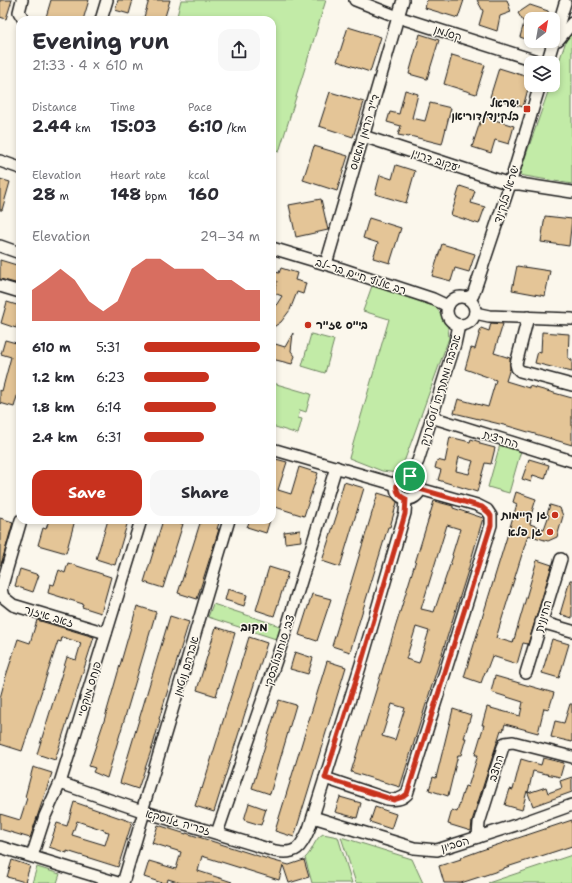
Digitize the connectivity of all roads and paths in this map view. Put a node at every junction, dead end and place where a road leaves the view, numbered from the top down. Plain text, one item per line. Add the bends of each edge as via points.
1 (22, 0) edge
2 (107, 0) edge
3 (355, 0) edge
4 (403, 0) edge
5 (566, 2) edge
6 (22, 16) edge
7 (102, 16) edge
8 (398, 17) junction
9 (560, 23) edge
10 (572, 23) edge
11 (560, 37) edge
12 (524, 57) edge
13 (538, 92) edge
14 (363, 136) junction
15 (0, 161) edge
16 (16, 167) edge
17 (510, 184) junction
18 (572, 192) edge
19 (0, 246) edge
20 (276, 249) edge
21 (16, 252) edge
22 (326, 264) junction
23 (0, 286) edge
24 (16, 291) edge
25 (466, 298) junction
26 (448, 306) junction
27 (475, 313) junction
28 (528, 318) junction
29 (572, 319) edge
30 (458, 325) junction
31 (572, 385) edge
32 (431, 417) junction
33 (276, 450) edge
34 (572, 461) edge
35 (336, 467) junction
36 (410, 476) junction
37 (396, 485) junction
38 (420, 489) junction
39 (406, 499) junction
40 (20, 524) edge
41 (141, 524) edge
42 (228, 524) edge
43 (561, 559) dead end
44 (541, 622) junction
45 (572, 631) edge
46 (106, 633) junction
47 (526, 673) dead end
48 (572, 757) edge
49 (325, 778) junction
50 (60, 783) junction
51 (572, 805) edge
52 (143, 811) junction
53 (312, 817) junction
54 (217, 833) junction
55 (478, 837) junction
56 (0, 847) edge
57 (32, 856) junction
58 (118, 883) edge
59 (123, 883) edge

1 - 6 street via 19,12
2 - 7 street
3 - 8 street, קסלמן
4 - 8 street, ד"ר הרמן מאאס
5 - 9 street
8 - 12 street, קסלמן
8 - 14 street, ד"ר הרמן מאאס
10 - 11 street
13 - 17 street, ישראל בלקינד
14 - 17 street, יעקוב דרוין
14 - 22 street, ד"ר הרמן מאאס
15 - 16 street
17 - 18 street, יעקוב דרוין
17 - 25 street, ישראל בלקינד via 473,295
19 - 21 street
20 - 22 street, רב אלוף חיים בר-לב
22 - 26 street, רב אלוף חיים בר-לב
23 - 24 street
25 - 26 street via 458,298
25 - 27 street via 473,304
26 - 30 street via 449,318
27 - 28 street
27 - 30 street via 471,321
28 - 29 street
28 - 31 street via 517,368
30 - 32 street, אביבה ומתתיהו לוסטרניק via 455,344
32 - 34 street, החרצית
32 - 36 street, אביבה ומתתיהו לוסטרניק via 418,461
33 - 35 street
35 - 37 street
35 - 54 street, צבי סוחובולבסקי via 283,640
36 - 37 street via 403,477
36 - 38 street via 416,479
37 - 39 street via 399,495
38 - 39 street via 416,496
38 - 49 street via 482,507 491,516 491,525 407,794 399,799 387,799
39 - 49 street via 405,514
40 - 46 street, זאב איזנר via 1,589 3,597 13,605
41 - 46 street, פנחס מוקסיי
42 - 52 street, אברהם נוטמן
43 - 44 street, החיננית
44 - 45 street
44 - 47 street, החיננית
46 - 50 street, פנחס מוקסיי
48 - 55 street, החצב via 513,742 505,743 479,823
49 - 53 street
50 - 52 street, זכריה גלוסקא
50 - 57 street, פנחס מוקסיי via 45,816
51 - 55 street, הסביון
52 - 54 street, זכריה גלוסקא
52 - 59 street, אברהם נוטמן
53 - 54 street, זכריה גלוסקא via 306,836 292,852 275,851
53 - 55 street, הסביון via 422,849 438,850
56 - 57 street
57 - 58 street

